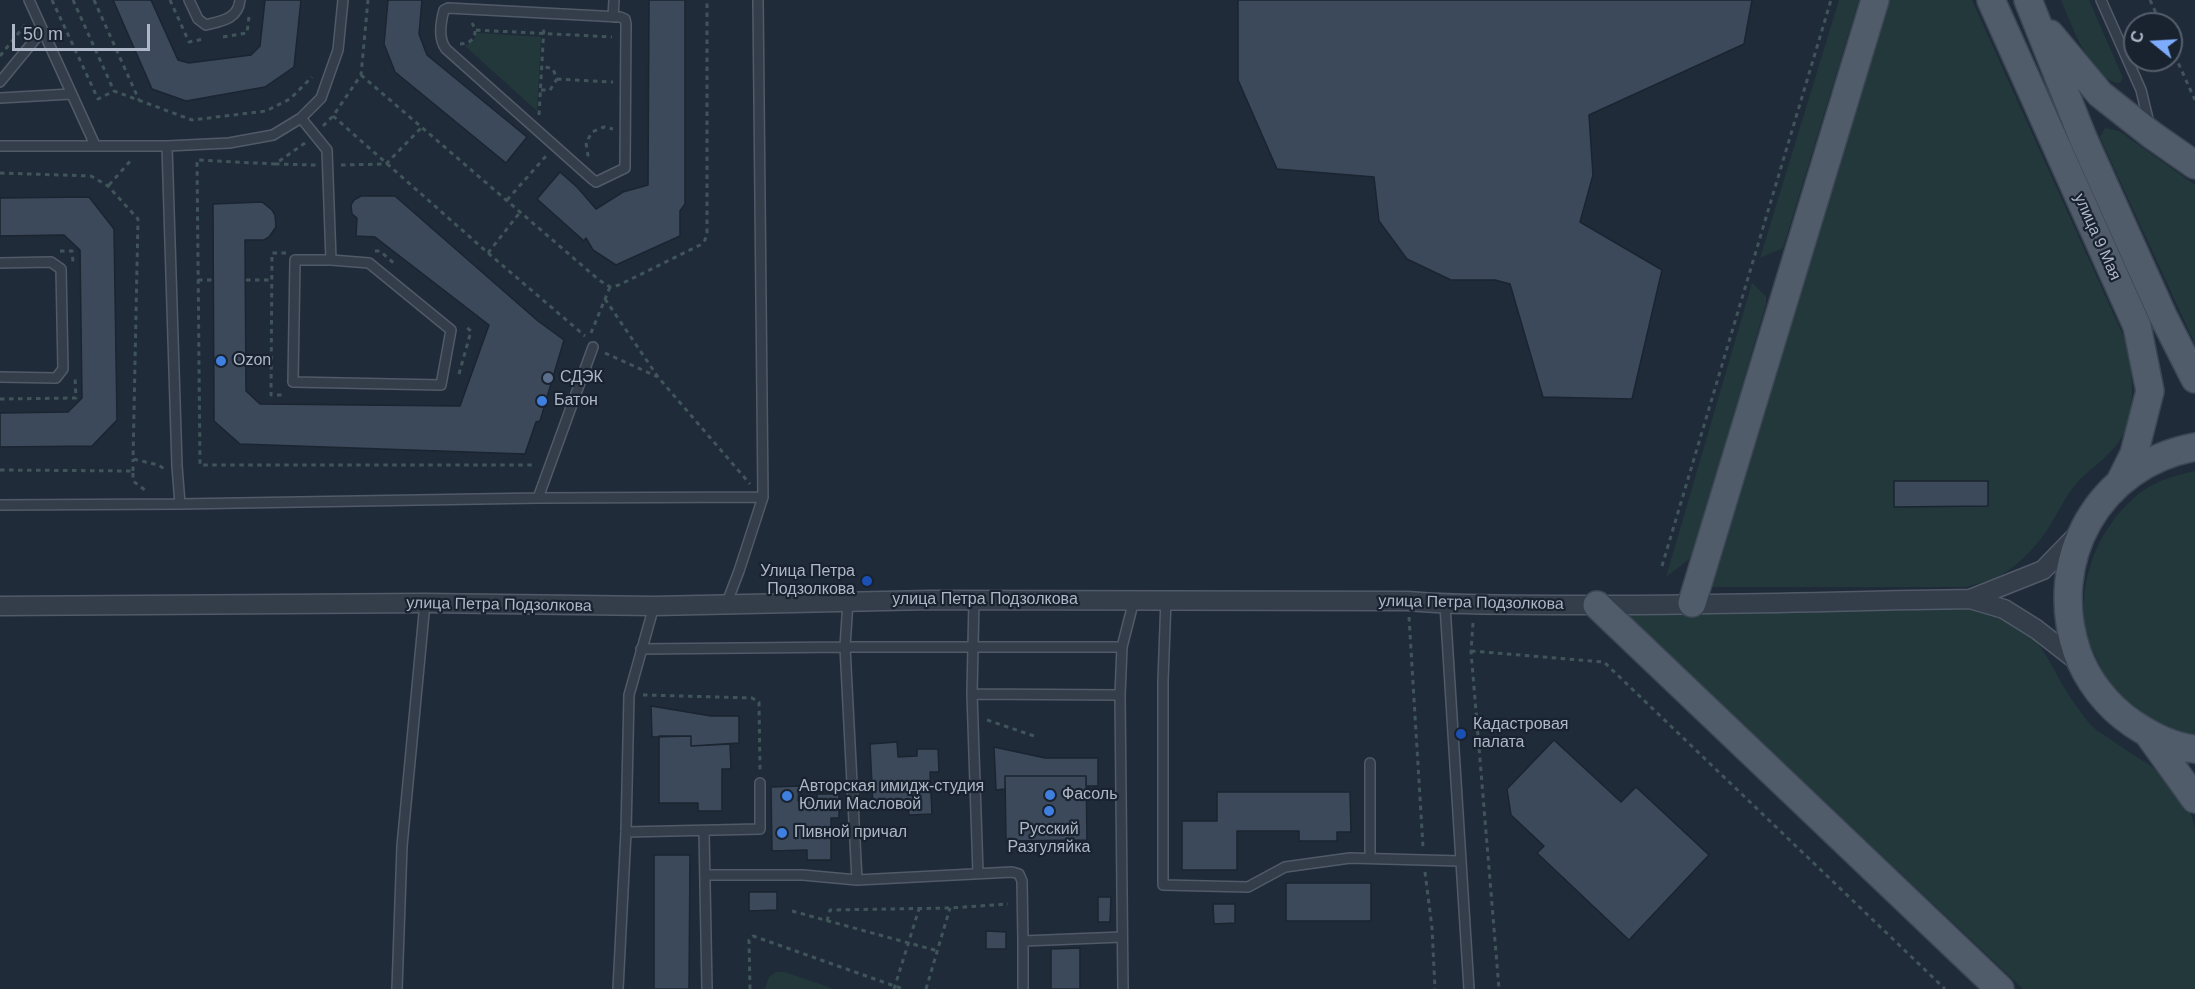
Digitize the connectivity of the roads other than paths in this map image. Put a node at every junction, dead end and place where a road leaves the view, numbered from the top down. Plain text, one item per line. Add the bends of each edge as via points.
1 (29, 0) edge
2 (189, 0) edge
3 (240, 0) edge
4 (343, 0) edge
5 (614, 0) edge
6 (758, 0) edge
7 (1875, 0) edge
8 (1991, 0) edge
9 (2102, 0) edge
10 (2031, 8) edge
11 (613, 17) junction
12 (42, 31) junction
13 (0, 82) edge
14 (71, 94) junction
15 (0, 98) edge
16 (301, 118) junction
17 (2152, 135) junction
18 (95, 145) junction
19 (0, 146) edge
20 (167, 146) junction
21 (2195, 165) edge
22 (331, 260) junction
23 (0, 263) edge
24 (593, 347) road end
25 (0, 377) edge
26 (2195, 379) edge
27 (2195, 447) edge
28 (2120, 482) junction
29 (762, 497) junction
30 (538, 498) junction
31 (180, 504) junction
32 (0, 505) edge
33 (2083, 529) junction
34 (1134, 599) junction
35 (1166, 599) junction
36 (1970, 599) junction
37 (974, 600) junction
38 (848, 601) junction
39 (425, 603) junction
40 (1692, 603) junction
41 (726, 605) junction
42 (1445, 605) junction
43 (1597, 605) junction
44 (0, 606) edge
45 (654, 606) junction
46 (845, 646) junction
47 (972, 647) junction
48 (1122, 647) junction
49 (641, 649) junction
50 (2082, 665) junction
51 (972, 694) junction
52 (1120, 695) junction
53 (1163, 730) junction
54 (1175, 730) dead end
55 (2149, 735) junction
56 (2195, 749) edge
57 (1370, 763) dead end
58 (760, 783) road end
59 (2195, 799) edge
60 (704, 831) junction
61 (626, 832) junction
62 (1370, 858) junction
63 (1460, 861) junction
64 (978, 873) junction
65 (705, 875) junction
66 (857, 880) junction
67 (1122, 937) junction
68 (1023, 941) junction
69 (397, 989) edge
70 (618, 989) edge
71 (706, 989) edge
72 (1023, 989) edge
73 (1123, 989) edge
74 (1469, 989) edge
75 (2000, 989) edge

1 - 12 lane
2 - 3 lane via 198,20 206,25 231,18
4 - 16 lane via 338,50 321,98
5 - 11 lane
6 - 29 lane
7 - 40 main road
8 - 28 main road, улица 9 Мая via 2137,326 2150,390 2134,454
9 - 17 lane via 2141,90
10 - 17 main road via 2100,94
10 - 26 main road, улица 9 Мая via 2088,149
11 - 11 lane via 625,19 626,24 626,168 596,182 441,43 443,13 448,8
12 - 13 lane
12 - 14 lane
14 - 15 lane
14 - 18 lane
16 - 20 lane via 273,135 229,143
16 - 22 lane via 327,150
17 - 21 main road
18 - 19 lane
18 - 20 lane
20 - 31 lane
22 - 22 lane via 295,260 293,382 441,385 451,330 369,263
23 - 25 lane via 51,262 61,269 63,369 56,378
24 - 30 lane
27 - 28 main road via 2155,459
28 - 33 main road
29 - 30 lane
29 - 41 lane
30 - 31 lane
31 - 32 lane
33 - 36 street, улица Петра Подзолкова via 2043,570
33 - 50 main road via 2071,562 2067,597 2070,632
34 - 35 street, улица Петра Подзолкова
34 - 37 street, улица Петра Подзолкова
34 - 48 lane
35 - 42 street, улица Петра Подзолкова via 1407,601
35 - 53 lane
36 - 40 street, улица Петра Подзолкова
36 - 50 street, улица Петра Подзолкова via 2004,609
37 - 38 street, улица Петра Подзолкова
37 - 47 lane
38 - 41 street, улица Петра Подзолкова
38 - 46 lane
39 - 44 street, улица Петра Подзолкова
39 - 45 street, улица Петра Подзолкова
39 - 69 lane via 402,846
40 - 43 street, улица Петра Подзолкова
41 - 45 street, улица Петра Подзолкова
42 - 43 street, улица Петра Подзолкова
42 - 63 lane
43 - 75 main road
45 - 49 lane
46 - 47 lane
46 - 49 lane
46 - 66 lane
47 - 48 lane
47 - 51 lane
48 - 52 lane
49 - 61 lane via 629,695
50 - 55 main road via 2099,693
51 - 52 lane
51 - 64 lane
52 - 67 lane
53 - 54 lane
53 - 62 lane via 1162,885 1248,887 1285,867
55 - 56 main road
55 - 59 main road
57 - 62 lane
58 - 60 lane via 760,829
60 - 61 lane
60 - 65 lane
61 - 70 lane
62 - 63 lane
63 - 74 lane
64 - 66 lane
64 - 68 lane via 1019,874
65 - 66 lane via 803,875
65 - 71 lane
67 - 68 lane
67 - 73 lane
68 - 72 lane

